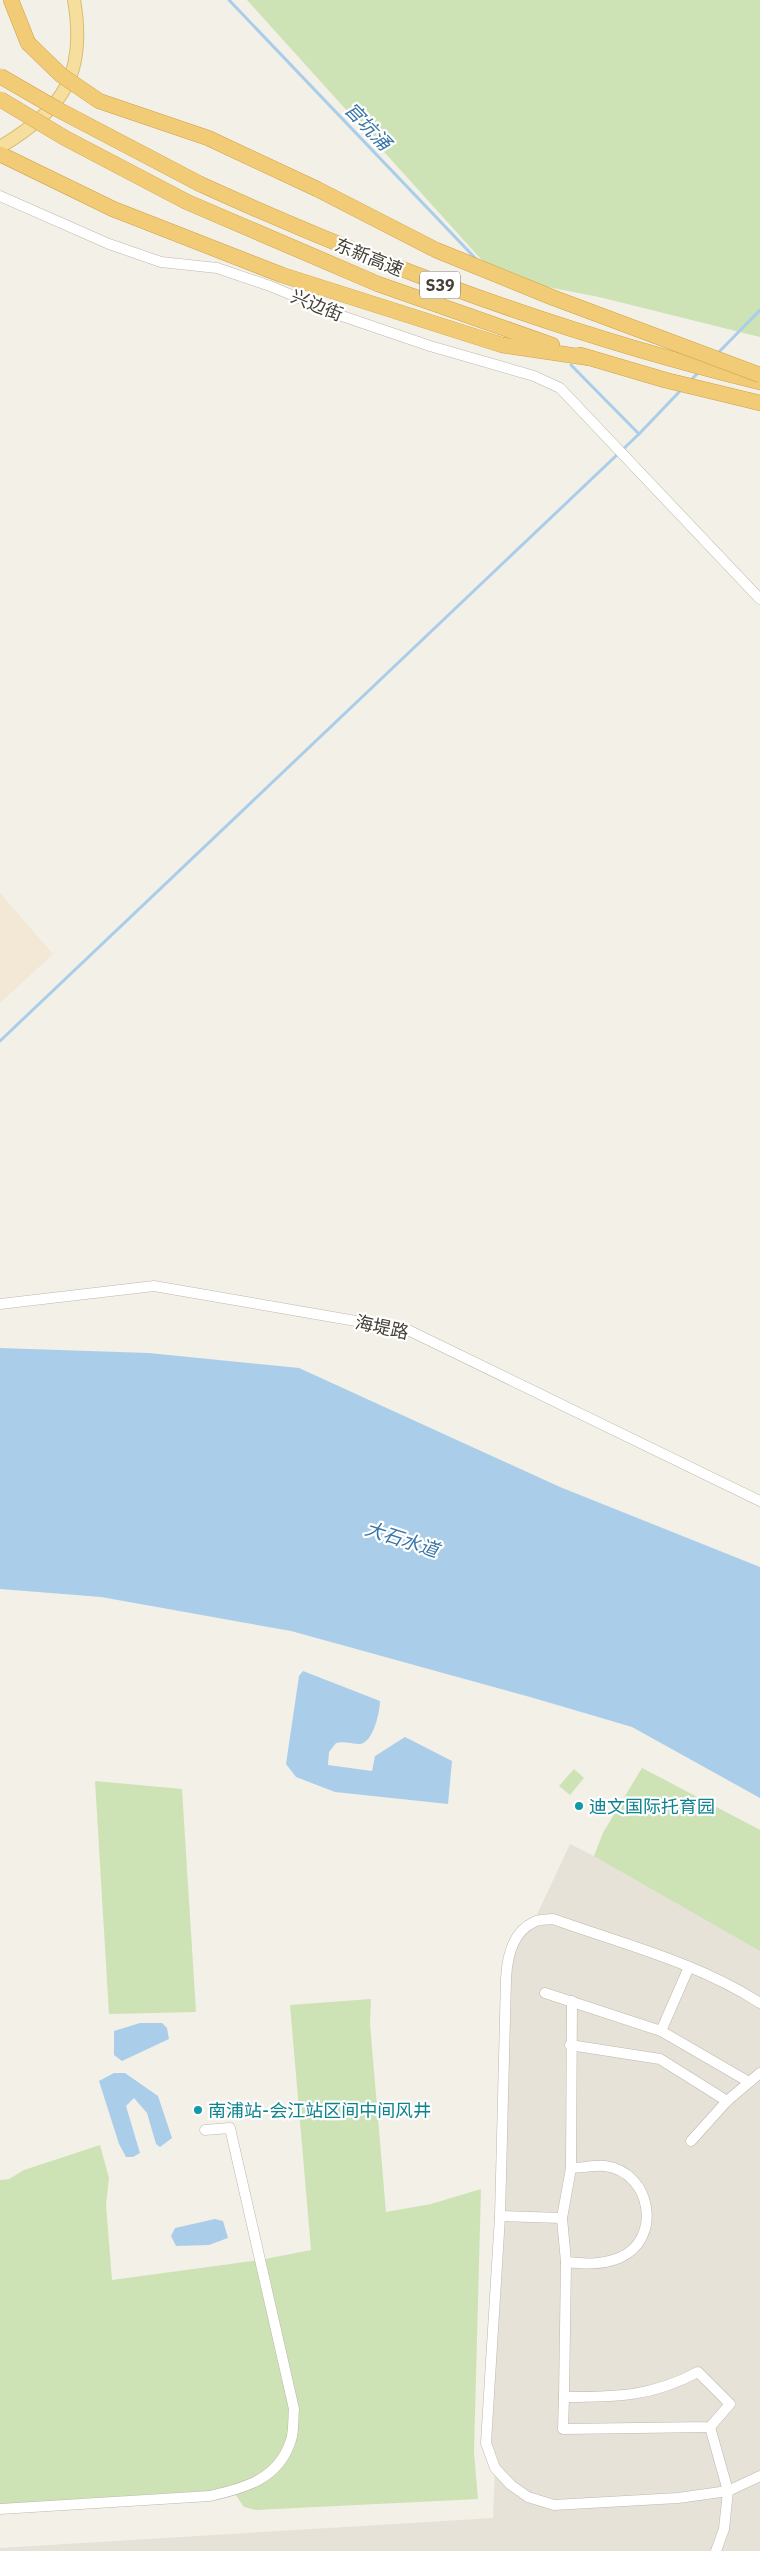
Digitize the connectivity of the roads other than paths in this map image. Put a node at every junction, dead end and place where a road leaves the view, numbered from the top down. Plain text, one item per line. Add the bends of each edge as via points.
1 (11, 0) edge
2 (18, 0) edge
3 (74, 0) edge
4 (28, 43) junction
5 (0, 76) edge
6 (0, 100) edge
7 (0, 147) edge
8 (0, 153) edge
9 (0, 196) edge
10 (590, 358) junction
11 (760, 375) edge
12 (760, 382) edge
13 (760, 403) edge
14 (760, 599) edge
15 (0, 1304) edge
16 (760, 1501) edge
17 (689, 1967) junction
18 (545, 1993) dead end
19 (572, 2001) junction
20 (760, 2004) edge
21 (661, 2031) junction
22 (570, 2045) junction
23 (760, 2073) edge
24 (748, 2082) junction
25 (727, 2102) junction
26 (205, 2130) dead end
27 (691, 2141) dead end
28 (571, 2168) junction
29 (500, 2216) junction
30 (562, 2218) junction
31 (566, 2262) junction
32 (564, 2398) junction
33 (710, 2427) junction
34 (760, 2476) edge
35 (728, 2491) junction
36 (0, 2509) edge
37 (716, 2551) edge

1 - 4 highway
2 - 4 highway
3 - 7 main road via 78,42 73,75 56,103 24,132
4 - 11 highway, bridge via 61,75 99,101 208,138 436,250
5 - 12 highway, 东新高速 / S39, bridge via 200,184 439,285 687,364
6 - 10 highway, 东新高速 / S39, bridge via 188,202 378,284
8 - 10 highway via 113,209 282,275 502,345
9 - 14 street, 兴边街 via 110,244 161,262 217,268 421,344 534,376 560,388
10 - 13 highway, 东新高速 / S39
15 - 16 street, 海堤路 via 154,1286 408,1330
17 - 20 street via 730,1984
17 - 21 street
17 - 29 street via 553,1919 534,1922 519,1934 508,1953 506,1979
18 - 19 street
19 - 21 street
19 - 22 street
21 - 24 street
22 - 25 street via 660,2059
22 - 28 street
23 - 24 street
24 - 25 street
25 - 27 street
26 - 36 street via 230,2128 294,2409 292,2439 282,2459 263,2479 242,2489 210,2496
28 - 30 street
28 - 31 street via 606,2166 632,2178 647,2202 648,2222 639,2244 620,2258 595,2265
29 - 30 street
29 - 35 street via 486,2443 495,2468 510,2485 528,2497 554,2505 678,2498
30 - 31 street
31 - 32 street
32 - 33 street via 563,2429
32 - 33 street via 622,2397 672,2386 698,2372 730,2404
33 - 35 street
34 - 35 street
35 - 37 street via 724,2529

